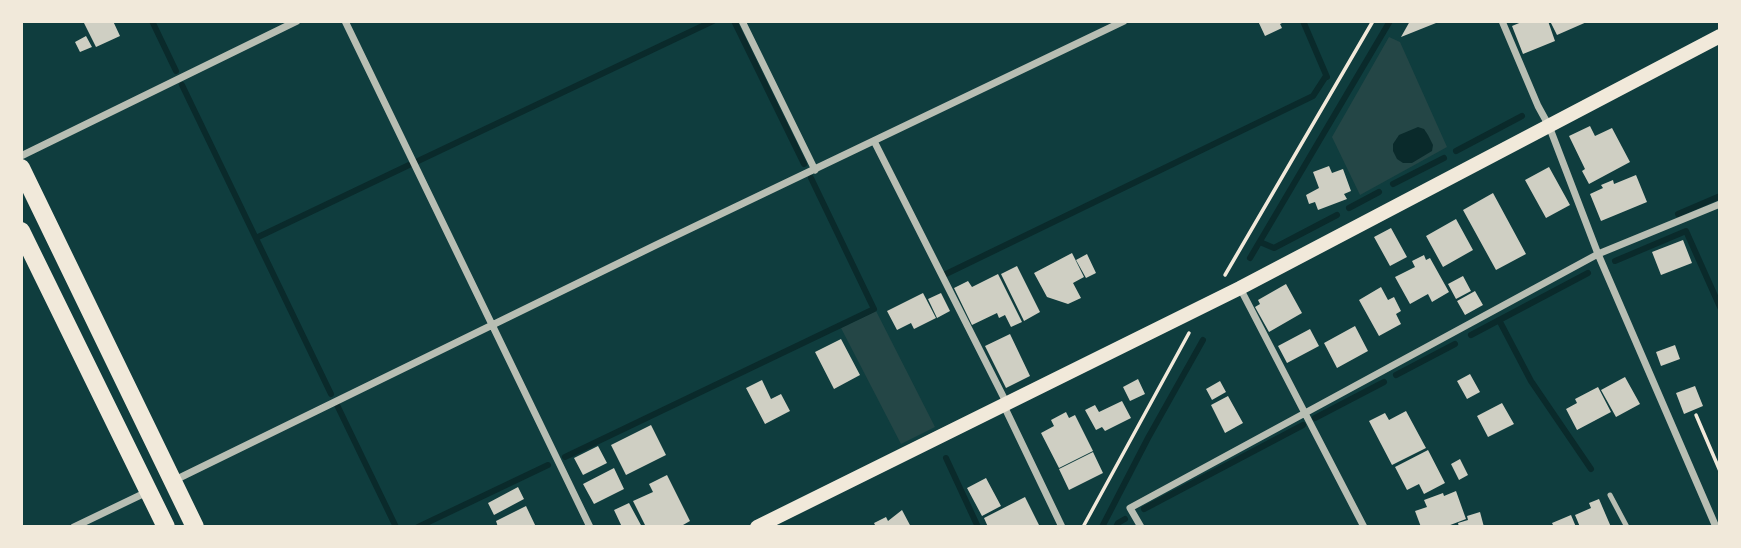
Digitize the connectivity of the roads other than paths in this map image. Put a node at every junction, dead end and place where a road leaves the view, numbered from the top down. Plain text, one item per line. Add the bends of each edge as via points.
1 (297, 21) edge
2 (345, 21) edge
3 (742, 21) edge
4 (1124, 21) edge
5 (1502, 21) edge
6 (1720, 36) edge
7 (1549, 126) junction
8 (874, 141) junction
9 (21, 156) edge
10 (21, 167) edge
11 (815, 170) junction
12 (1720, 204) edge
13 (21, 231) edge
14 (1598, 254) junction
15 (1240, 288) junction
16 (493, 325) junction
17 (1005, 405) junction
18 (1304, 414) junction
19 (173, 481) junction
20 (149, 491) junction
21 (1610, 495) dead end
22 (74, 527) edge
23 (166, 527) edge
24 (195, 527) edge
25 (590, 527) edge
26 (757, 527) edge
27 (1062, 527) edge
28 (1141, 527) edge
29 (1364, 527) edge
30 (1627, 527) edge
31 (1716, 527) edge

1 - 9 street
2 - 16 street
3 - 11 street
4 - 8 street
5 - 7 street
6 - 7 main road
7 - 14 street
7 - 15 main road
8 - 11 street
8 - 17 street
10 - 19 main road
11 - 16 street
12 - 14 street
13 - 20 main road
14 - 18 street
14 - 31 street
15 - 17 main road
15 - 18 street
16 - 19 street
16 - 25 street
17 - 26 main road
17 - 27 street
18 - 28 street via 1130,508
18 - 29 street
19 - 24 main road
20 - 22 street
20 - 23 main road
21 - 30 lane

